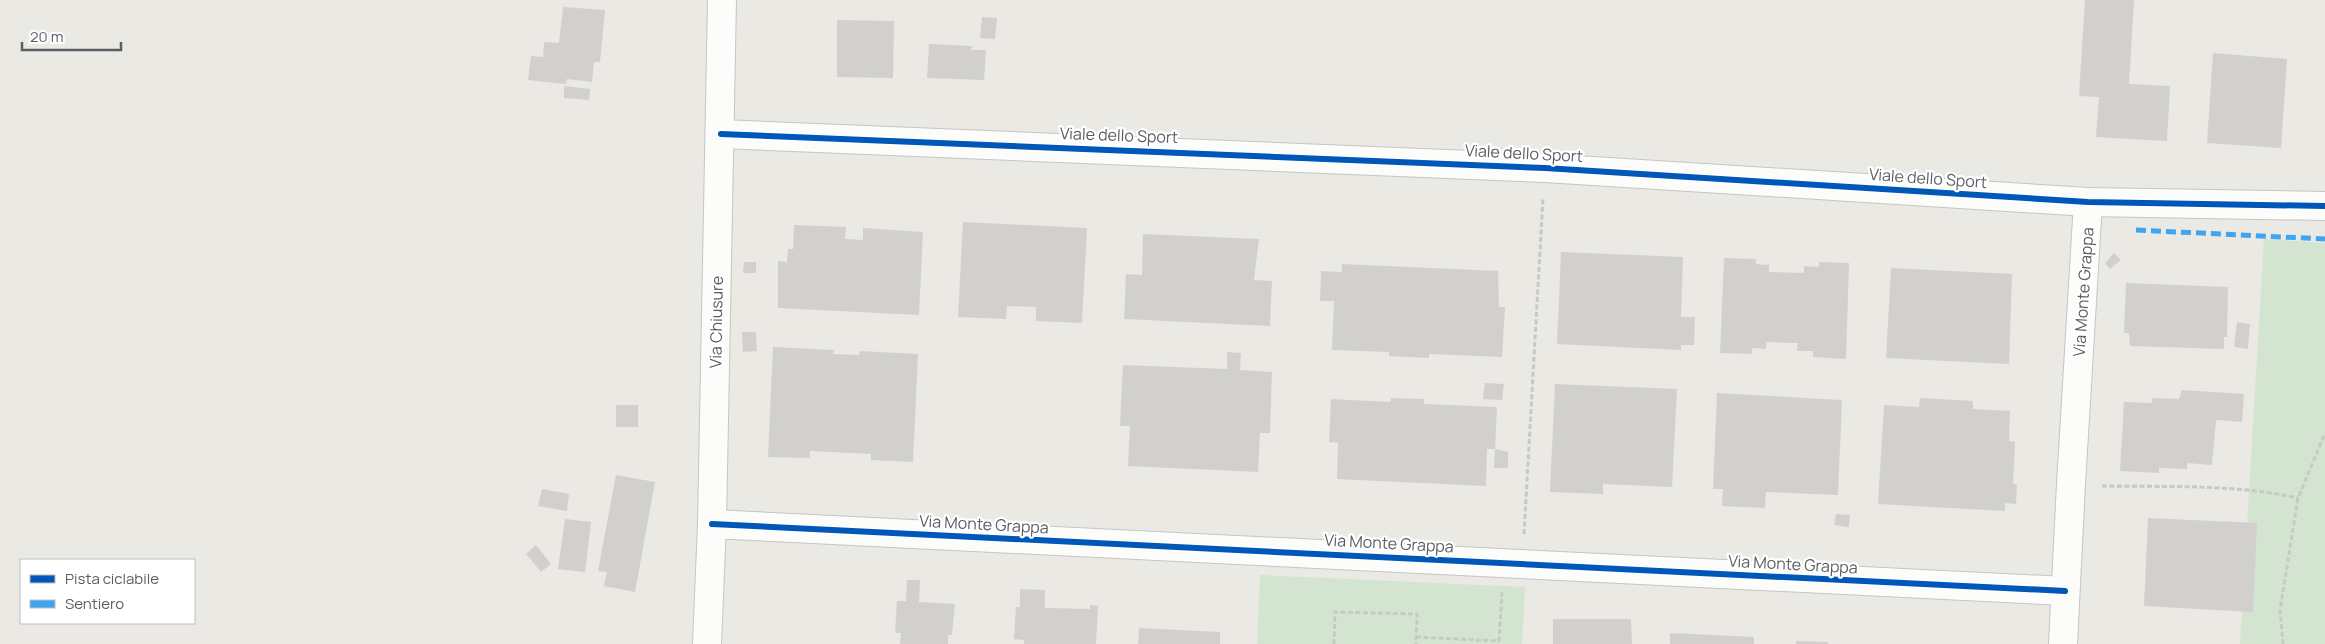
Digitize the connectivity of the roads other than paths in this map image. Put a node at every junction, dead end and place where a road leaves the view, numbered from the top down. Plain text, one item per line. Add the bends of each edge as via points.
1 (722, 0) edge
2 (721, 134) junction
3 (2088, 202) junction
4 (2325, 206) edge
5 (712, 524) junction
6 (2065, 591) junction
7 (707, 644) edge
8 (2063, 644) edge

1 - 2 street, Via Chiusure
2 - 3 street, Viale dello Sport via 1545,168
2 - 5 street, Via Chiusure
3 - 4 street, Viale dello Sport
3 - 6 street, Via Monte Grappa
5 - 6 street, Via Monte Grappa
5 - 7 street, Via Chiusure
6 - 8 street, Via Monte Grappa

